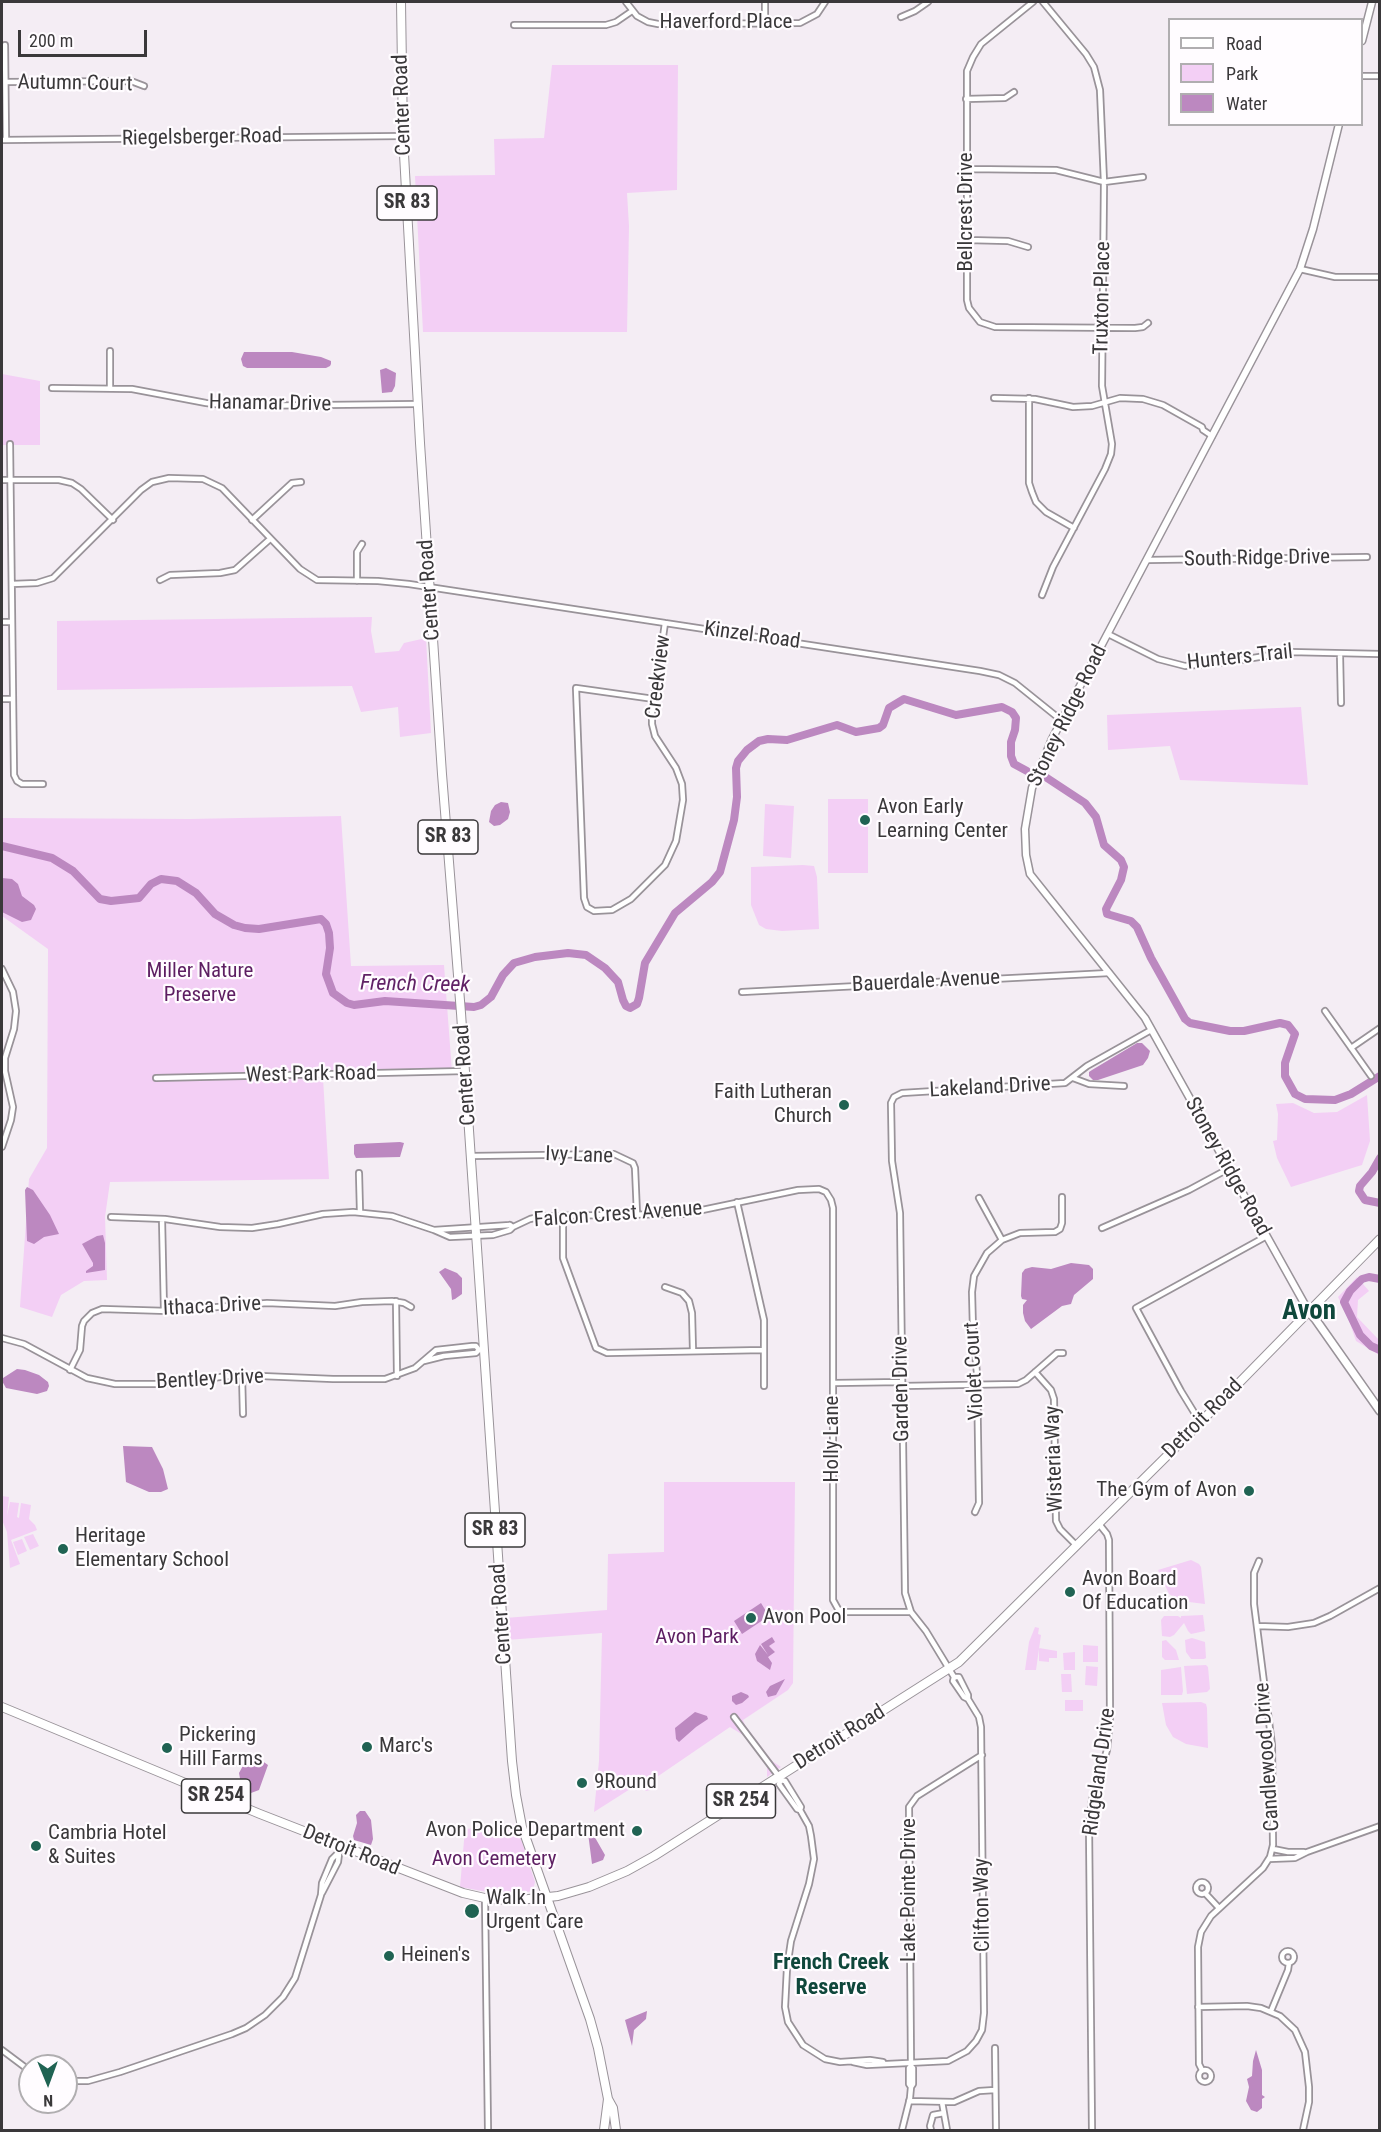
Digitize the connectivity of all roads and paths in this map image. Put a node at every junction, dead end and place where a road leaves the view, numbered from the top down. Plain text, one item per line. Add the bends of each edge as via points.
1 (401, 2) edge
2 (626, 2) edge
3 (765, 2) edge
4 (825, 2) edge
5 (928, 2) edge
6 (1033, 2) edge
7 (1043, 2) edge
8 (1372, 2) edge
9 (632, 11) junction
10 (901, 18) dead end
11 (765, 24) junction
12 (514, 25) dead end
13 (1363, 36) edge
14 (5, 45) dead end
15 (1363, 76) edge
16 (1380, 76) edge
17 (6, 82) junction
18 (144, 86) dead end
19 (1014, 92) dead end
20 (966, 99) junction
21 (1339, 126) edge
22 (403, 136) junction
23 (4, 140) edge
24 (966, 169) junction
25 (1143, 177) dead end
26 (1104, 182) junction
27 (967, 240) junction
28 (1028, 247) dead end
29 (1300, 268) junction
30 (1380, 277) edge
31 (1148, 323) dead end
32 (1102, 328) junction
33 (110, 351) dead end
34 (52, 388) dead end
35 (110, 388) junction
36 (994, 398) dead end
37 (1029, 398) junction
38 (1104, 402) junction
39 (418, 404) junction
40 (1214, 433) junction
41 (10, 444) dead end
42 (2, 480) edge
43 (10, 480) junction
44 (301, 482) dead end
45 (112, 520) junction
46 (252, 520) junction
47 (1074, 528) junction
48 (270, 539) junction
49 (362, 544) dead end
50 (1366, 557) dead end
51 (1147, 560) junction
52 (160, 580) dead end
53 (357, 581) junction
54 (12, 584) junction
55 (429, 587) junction
56 (1042, 595) dead end
57 (12, 621) junction
58 (2, 622) edge
59 (665, 623) junction
60 (1108, 634) junction
61 (1380, 654) edge
62 (1340, 655) junction
63 (2, 699) edge
64 (13, 699) junction
65 (654, 699) junction
66 (1341, 703) dead end
67 (1061, 720) junction
68 (43, 784) dead end
69 (2, 969) edge
70 (1109, 973) junction
71 (742, 992) dead end
72 (1325, 1011) dead end
73 (1380, 1028) edge
74 (1151, 1030) junction
75 (1351, 1048) junction
76 (465, 1071) junction
77 (1371, 1076) dead end
78 (156, 1078) dead end
79 (1073, 1078) junction
80 (4, 1079) edge
81 (1124, 1086) dead end
82 (893, 1098) joint
83 (2, 1147) edge
84 (471, 1156) junction
85 (1228, 1169) junction
86 (359, 1173) dead end
87 (828, 1195) joint
88 (1062, 1197) dead end
89 (979, 1198) dead end
90 (737, 1202) junction
91 (360, 1212) junction
92 (637, 1214) junction
93 (563, 1215) junction
94 (111, 1217) dead end
95 (162, 1219) junction
96 (475, 1227) junction
97 (513, 1227) junction
98 (1102, 1228) dead end
99 (434, 1230) junction
100 (476, 1236) junction
101 (1265, 1237) junction
102 (1380, 1239) edge
103 (1002, 1240) junction
104 (665, 1287) dead end
105 (396, 1301) junction
106 (411, 1307) dead end
107 (164, 1311) junction
108 (1309, 1312) junction
109 (2, 1338) edge
110 (481, 1350) junction
111 (764, 1350) junction
112 (693, 1351) junction
113 (1063, 1353) dead end
114 (70, 1370) junction
115 (1035, 1372) junction
116 (242, 1375) junction
117 (397, 1376) junction
118 (834, 1383) junction
119 (902, 1384) junction
120 (977, 1385) junction
121 (764, 1386) dead end
122 (1380, 1412) edge
123 (243, 1414) dead end
124 (1200, 1422) junction
125 (975, 1512) dead end
126 (1099, 1524) junction
127 (1077, 1546) junction
128 (1259, 1561) dead end
129 (1380, 1588) edge
130 (911, 1612) junction
131 (1257, 1626) junction
132 (949, 1669) junction
133 (2, 1707) edge
134 (734, 1717) dead end
135 (982, 1755) junction
136 (780, 1779) junction
137 (1380, 1826) edge
138 (1273, 1849) junction
139 (339, 1850) junction
140 (1307, 1852) junction
141 (1269, 1859) junction
142 (1205, 1893) dead end
143 (546, 1898) junction
144 (485, 1899) junction
145 (1219, 1908) junction
146 (1289, 1963) dead end
147 (1198, 2007) junction
148 (1271, 2011) junction
149 (995, 2048) dead end
150 (2, 2050) edge
151 (18, 2062) edge
152 (911, 2064) junction
153 (1202, 2070) dead end
154 (78, 2081) edge
155 (995, 2090) junction
156 (608, 2099) junction
157 (909, 2101) junction
158 (942, 2102) junction
159 (944, 2112) junction
160 (488, 2130) edge
161 (604, 2130) edge
162 (616, 2130) edge
163 (902, 2130) edge
164 (931, 2130) edge
165 (947, 2130) edge
166 (996, 2130) edge
167 (1092, 2130) edge
168 (1303, 2130) edge

1 - 22 main road, Center Road / SR 83
2 - 9 street, Haverford Place
3 - 11 street
4 - 11 street, Haverford Place via 817,14 804,22
5 - 10 street
6 - 20 street, Bellcrest Drive via 978,48 968,71
7 - 26 street, Truxton Place via 1096,72
8 - 13 street
9 - 11 street, Haverford Place via 654,24
9 - 12 street via 609,24
14 - 17 street
15 - 16 street
17 - 18 street, Autumn Court via 131,81
17 - 23 street
19 - 20 street via 1005,98
20 - 24 street, Bellcrest Drive
21 - 29 street, Stoney Ridge Road
22 - 23 street, Riegelsberger Road
22 - 39 main road, Center Road / SR 83
24 - 26 street via 1056,170
24 - 27 street, Bellcrest Drive
25 - 26 street
26 - 32 street, Truxton Place
27 - 28 street via 1008,241
27 - 32 street, Bellcrest Drive via 967,303 982,324
29 - 30 street via 1335,277
29 - 40 street, Stoney Ridge Road
31 - 32 street via 1135,328
32 - 38 street, Truxton Place
33 - 35 street
34 - 35 street, Hanamar Drive
35 - 39 street, Hanamar Drive via 231,406
36 - 37 street
37 - 38 street via 1073,407
37 - 47 street via 1032,492 1046,512
38 - 40 street via 1127,397 1147,399
38 - 47 street, Truxton Place via 1111,454
39 - 55 main road, Center Road / SR 83
40 - 51 street, Stoney Ridge Road
41 - 43 street
42 - 43 street
43 - 45 street via 72,483
43 - 54 street
44 - 46 street via 292,483
45 - 46 street, Kinzel Road via 152,482 196,478 219,486
45 - 54 street, Kinzel Road via 53,578 37,584
46 - 48 street, Kinzel Road
47 - 56 street, Truxton Place
48 - 52 street via 243,565 229,572 170,575
48 - 53 street, Kinzel Road via 311,578
49 - 53 street via 357,552
50 - 51 street, South Ridge Drive
51 - 60 street, Stoney Ridge Road
53 - 55 street, Kinzel Road
54 - 57 street
55 - 59 street, Kinzel Road
55 - 76 main road, Center Road / SR 83
57 - 58 street
57 - 64 street
59 - 65 street, Creekview
59 - 67 street, Kinzel Road via 990,673 1015,683
60 - 62 street, Hunters Trail via 1158,659 1185,666 1290,652
60 - 67 street, Stoney Ridge Road
61 - 62 street, Hunters Trail
62 - 66 street
63 - 64 street
64 - 68 street via 15,777 24,785
65 - 65 street, Creekview via 576,688 585,904 590,910 616,908 632,899 669,859 678,835 683,794 676,768 655,736
67 - 70 street, Stoney Ridge Road via 1030,794 1025,829 1028,865 1030,874
69 - 80 street via 13,992 16,1011
70 - 71 street, Bauerdale Avenue
70 - 74 street, Stoney Ridge Road
72 - 75 street
73 - 75 street
74 - 79 street, Lakeland Drive
74 - 85 street, Stoney Ridge Road
75 - 77 street
76 - 78 street, West Park Road
76 - 84 main road, Center Road / SR 83
79 - 81 street, Lakeland Drive via 1089,1084
79 - 82 street, Lakeland Drive via 1061,1084 905,1092
80 - 83 street via 13,1107
82 - 119 street, Garden Drive via 889,1111 900,1213
84 - 92 street, Ivy Lane via 614,1154 633,1163 635,1168
84 - 96 main road, Center Road / SR 83
85 - 98 street
85 - 101 street, Stoney Ridge Road
86 - 91 street
87 - 90 street, Falcon Crest Avenue via 819,1189 798,1190
87 - 118 street, Holly Lane via 833,1208
88 - 103 street via 1060,1229 1020,1233
89 - 103 street
90 - 92 street, Falcon Crest Avenue via 686,1214
90 - 111 street via 763,1314
91 - 95 street, Falcon Crest Avenue via 323,1214 252,1228
91 - 99 street, Falcon Crest Avenue via 392,1216
92 - 93 street, Falcon Crest Avenue
93 - 97 street, Falcon Crest Avenue via 537,1217
93 - 112 street via 564,1262 596,1348 607,1353
94 - 95 street, Falcon Crest Avenue
95 - 107 street
96 - 97 street, Falcon Crest Avenue
96 - 99 street, Falcon Crest Avenue
96 - 100 main road, Center Road / SR 83
97 - 100 street, Falcon Crest Avenue via 503,1233
99 - 100 street, Falcon Crest Avenue via 450,1236
100 - 110 main road, Center Road / SR 83
101 - 108 street, Stoney Ridge Road
101 - 124 street via 1136,1308
102 - 108 main road, Detroit Road / SR 254
103 - 120 street, Violet Court via 983,1257 973,1281
104 - 112 street via 682,1293 689,1301
105 - 106 street, Ithaca Drive
105 - 107 street, Ithaca Drive
105 - 117 street
107 - 114 street, Ithaca Drive via 92,1312 81,1326 80,1350
108 - 122 main road
108 - 124 main road, Detroit Road / SR 254
109 - 114 street, Bentley Drive via 31,1347
110 - 117 street, Bentley Drive via 424,1361
110 - 143 main road, Center Road / SR 83 via 516,1795
111 - 112 street
111 - 121 street
113 - 115 street via 1057,1353
114 - 116 street, Bentley Drive via 92,1380 115,1384 162,1384
115 - 120 street via 1018,1384
115 - 127 street, Wisteria Way via 1054,1399 1056,1521
116 - 117 street, Bentley Drive via 333,1379
116 - 123 street
118 - 119 street
118 - 130 street, Holly Lane via 834,1603 844,1612
119 - 120 street
119 - 130 street, Garden Drive via 904,1593
120 - 125 street, Violet Court via 979,1503
124 - 126 main road, Detroit Road / SR 254
126 - 127 main road, Detroit Road / SR 254
126 - 167 street, Ridgeland Drive via 1107,1534 1109,1548 1110,1724 1089,1826
127 - 132 main road, Detroit Road / SR 254
128 - 131 street, Candlewood Drive via 1254,1572
129 - 131 street via 1314,1623
130 - 132 street, Garden Drive
131 - 138 street, Candlewood Drive via 1272,1745
132 - 135 street, Clifton Way via 954,1677 959,1677 980,1722
132 - 136 main road, Detroit Road / SR 254
133 - 139 main road, Detroit Road / SR 254
134 - 136 street, Clifton Way
135 - 152 street, Lake Pointe Drive via 917,1796 909,1807
135 - 152 street, Clifton Way via 983,2026 973,2045 956,2058
136 - 143 main road, Detroit Road / SR 254 via 637,1866 589,1887
136 - 152 street, Clifton Way via 801,1807 810,1829 814,1859 787,1968 786,2012 793,2032 811,2052 830,2061
137 - 140 street
138 - 140 street
138 - 141 street, Candlewood Drive
139 - 144 main road, Detroit Road / SR 254
139 - 154 street via 322,1883 295,1978 266,2015 232,2034 120,2072
140 - 141 street via 1291,1859
141 - 145 street, Candlewood Drive
142 - 145 street
143 - 144 main road, Detroit Road / SR 254
143 - 156 main road, Center Road / SR 83 via 590,2019
144 - 160 street
145 - 147 street, Candlewood Drive via 1200,1936
146 - 148 street
147 - 148 street via 1246,2006
147 - 153 street, Candlewood Drive
148 - 168 street via 1292,2026 1304,2048 1309,2096
149 - 155 street
150 - 151 street
152 - 157 street via 913,2084
155 - 158 street
155 - 166 street
156 - 161 main road, Center Road / SR 83
156 - 162 main road, Center Road / SR 83
157 - 158 street
157 - 163 street
158 - 159 street
159 - 164 street via 933,2115
159 - 165 street

